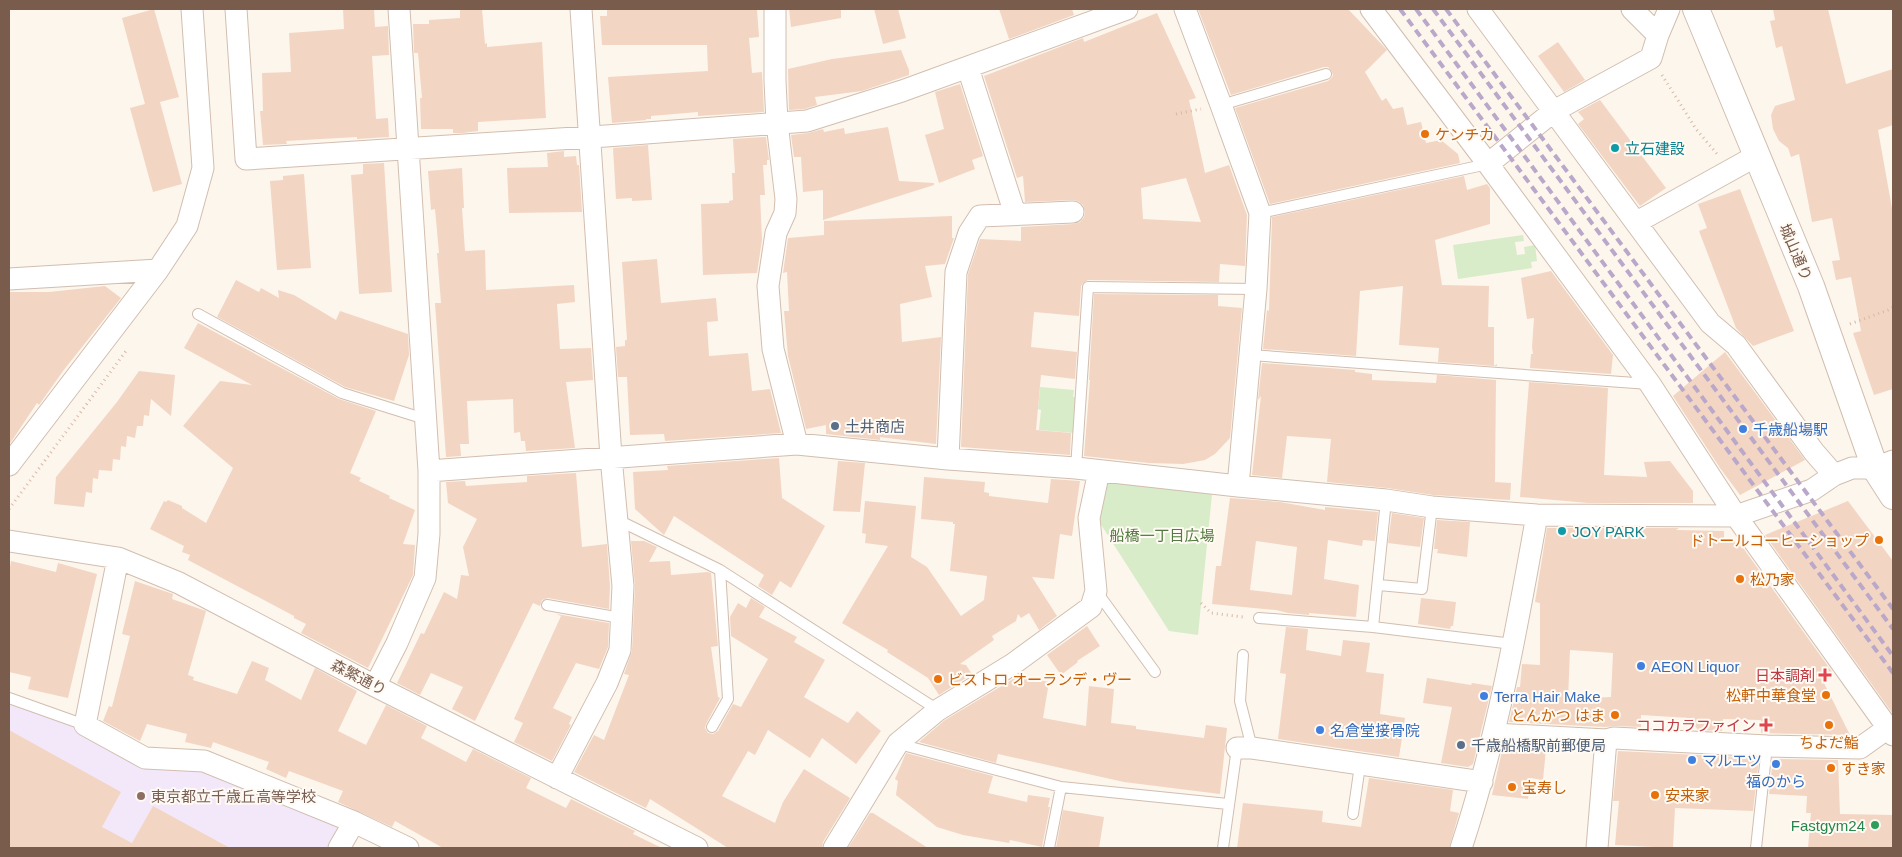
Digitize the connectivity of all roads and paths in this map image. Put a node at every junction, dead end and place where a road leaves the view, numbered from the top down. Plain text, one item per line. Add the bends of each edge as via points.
1 (192, 9) edge
2 (236, 9) edge
3 (399, 9) edge
4 (581, 9) edge
5 (775, 9) edge
6 (1126, 9) edge
7 (1185, 9) edge
8 (1371, 9) edge
9 (1478, 9) edge
10 (1632, 9) edge
11 (1668, 9) edge
12 (1696, 9) edge
13 (1658, 35) junction
14 (1651, 58) junction
15 (968, 68) junction
16 (1326, 74) dead end
17 (1222, 105) junction
18 (1554, 111) junction
19 (778, 122) junction
20 (590, 137) junction
21 (409, 148) junction
22 (1756, 156) junction
23 (1488, 164) junction
24 (1729, 170) junction
25 (1073, 212) dead end
26 (1260, 213) junction
27 (1016, 214) junction
28 (1637, 222) junction
29 (158, 270) junction
30 (9, 280) edge
31 (1256, 289) junction
32 (1893, 306) edge
33 (198, 314) dead end
34 (1827, 332) junction
35 (1250, 355) junction
36 (1650, 384) junction
37 (425, 419) junction
38 (797, 444) junction
39 (611, 458) junction
40 (948, 459) junction
41 (9, 465) edge
42 (1884, 465) edge
43 (1076, 468) junction
44 (429, 471) junction
45 (1099, 471) junction
46 (1834, 475) junction
47 (1238, 486) junction
48 (1893, 496) edge
49 (1386, 500) junction
50 (1432, 507) junction
51 (1537, 515) junction
52 (1736, 516) junction
53 (617, 525) junction
54 (9, 541) edge
55 (118, 558) junction
56 (720, 570) junction
57 (1378, 584) junction
58 (1096, 591) junction
59 (1201, 603) dead end
60 (547, 605) dead end
61 (621, 618) junction
62 (1259, 618) joint
63 (1373, 627) junction
64 (1513, 644) junction
65 (1243, 655) dead end
66 (1155, 672) dead end
67 (375, 686) junction
68 (9, 698) edge
69 (938, 710) junction
70 (85, 725) junction
71 (712, 727) dead end
72 (1890, 732) edge
73 (1494, 734) junction
74 (1606, 740) junction
75 (898, 743) junction
76 (1767, 746) junction
77 (1245, 748) junction
78 (1360, 765) junction
79 (557, 778) junction
80 (1482, 782) junction
81 (1061, 787) junction
82 (1228, 804) junction
83 (1353, 814) dead end
84 (354, 822) junction
85 (339, 848) edge
86 (408, 848) edge
87 (697, 848) edge
88 (834, 848) edge
89 (1049, 848) edge
90 (1223, 848) edge
91 (1461, 848) edge
92 (1597, 848) edge
93 (1756, 848) edge

1 - 29 street via 203,168 187,226
2 - 21 street via 246,159
3 - 21 street
4 - 20 street
5 - 19 street
6 - 15 street
7 - 17 street
8 - 23 street
9 - 18 street
10 - 13 street
11 - 13 street
12 - 22 street, 城山通り
13 - 14 street
14 - 18 street
14 - 24 path via 1696,130
15 - 19 street via 806,121
15 - 27 street
16 - 17 lane
17 - 26 street
18 - 23 street
18 - 28 street
19 - 20 street
19 - 38 street via 786,206 776,233 768,286 773,349
20 - 21 street
20 - 39 street
21 - 37 street
22 - 24 street
22 - 34 street, 城山通り
23 - 26 lane
23 - 36 street
24 - 28 street
25 - 27 street
26 - 31 street
27 - 40 street via 980,216 969,233 956,272
28 - 46 street via 1710,322 1736,345
29 - 30 street
29 - 41 street
31 - 35 street
31 - 43 lane via 1088,287
32 - 34 path
33 - 37 lane via 342,393
34 - 42 street, 城山通り
35 - 36 lane
35 - 47 street
36 - 52 street
37 - 44 street
38 - 39 street
38 - 40 street
39 - 44 street
39 - 53 street
40 - 43 street
42 - 46 street via 1852,468
42 - 48 street, 城山通り
43 - 45 street
44 - 67 street via 429,534 424,578
45 - 47 street
45 - 58 street via 1089,518
46 - 52 street via 1812,490
47 - 49 street
49 - 50 street
49 - 57 lane
50 - 51 street
50 - 57 lane via 1422,588
51 - 52 street
51 - 64 street
52 - 72 street
53 - 56 lane via 626,524
53 - 61 street via 623,586
54 - 55 street, 森繁通り
55 - 67 street, 森繁通り via 180,583
55 - 70 street
56 - 69 lane
56 - 71 lane via 729,685 728,699
57 - 63 lane
58 - 66 lane
58 - 69 street via 1091,606 1013,664
59 - 62 path via 1211,613
60 - 61 lane
61 - 79 street via 620,650 607,683
62 - 63 lane
63 - 64 lane
64 - 73 street
65 - 77 lane via 1240,701
67 - 79 street, 森繁通り
68 - 70 lane
69 - 75 street
70 - 84 street via 145,758 204,761
72 - 76 street via 1860,748
73 - 74 street
73 - 80 street
74 - 76 street
74 - 92 street
75 - 81 lane
75 - 88 street
76 - 93 lane
77 - 78 street
77 - 82 lane
78 - 80 street
78 - 83 lane
79 - 87 street, 森繁通り
80 - 91 street
81 - 82 lane
81 - 89 lane
82 - 90 lane
84 - 85 street
84 - 86 street

